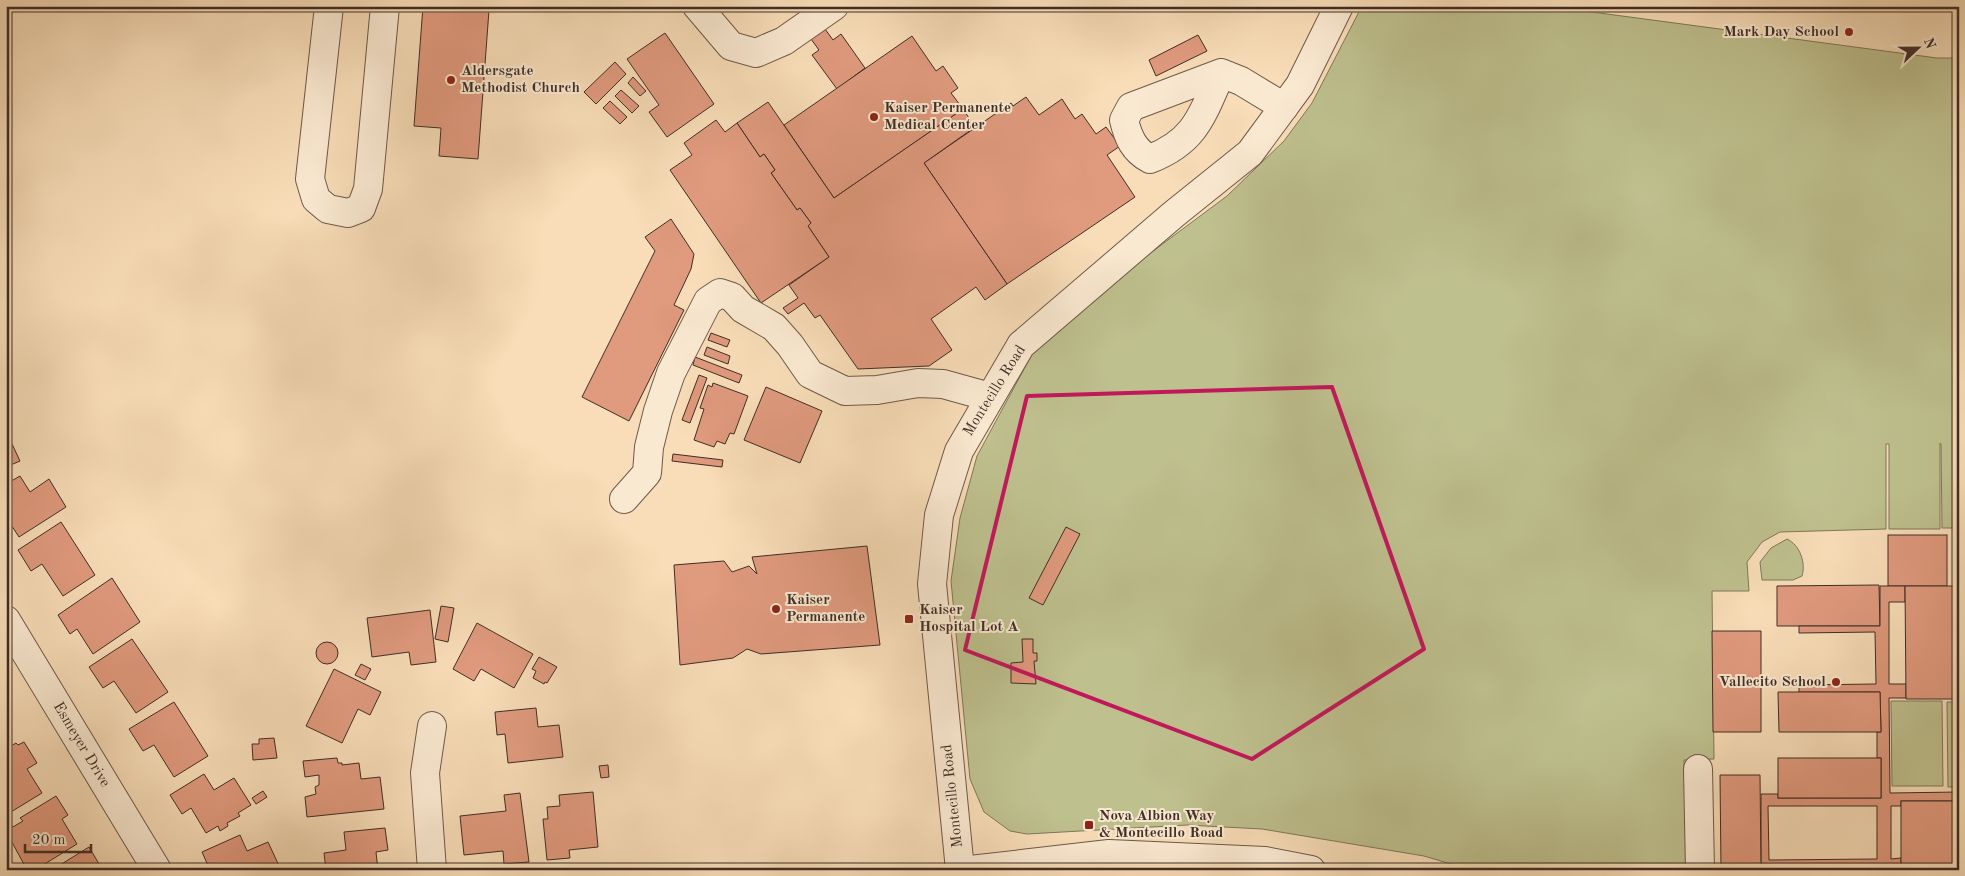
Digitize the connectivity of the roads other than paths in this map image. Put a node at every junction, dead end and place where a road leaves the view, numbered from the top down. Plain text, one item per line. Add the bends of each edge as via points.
1 (329, 6) edge
2 (385, 6) edge
3 (697, 6) edge
4 (834, 6) edge
5 (1339, 6) edge
6 (1221, 73) dead end
7 (1284, 107) junction
8 (990, 397) junction
9 (624, 499) dead end
10 (6, 620) edge
11 (432, 726) dead end
12 (1698, 769) dead end
13 (1110, 862) edge
14 (1050, 865) edge
15 (156, 870) edge
16 (432, 870) edge
17 (960, 870) edge
18 (970, 870) edge
19 (1311, 870) edge
20 (1700, 870) edge

1 - 2 street via 310,179 316,199 328,209 348,213 361,208 368,189
3 - 4 street via 731,46 756,53 784,41
5 - 7 street, Montecillo Road via 1300,85
6 - 7 street
7 - 8 street, Montecillo Road via 1250,152 1021,345
8 - 9 street via 943,384 918,383 845,391 810,374 774,327 743,309 732,297 720,293 708,301 671,373 653,429 647,473
8 - 17 street, Montecillo Road via 959,450 939,515 932,584
10 - 15 street, Esmeyer Drive
11 - 16 street via 425,772
12 - 20 street
13 - 14 street
13 - 19 street via 1265,861
14 - 18 street

